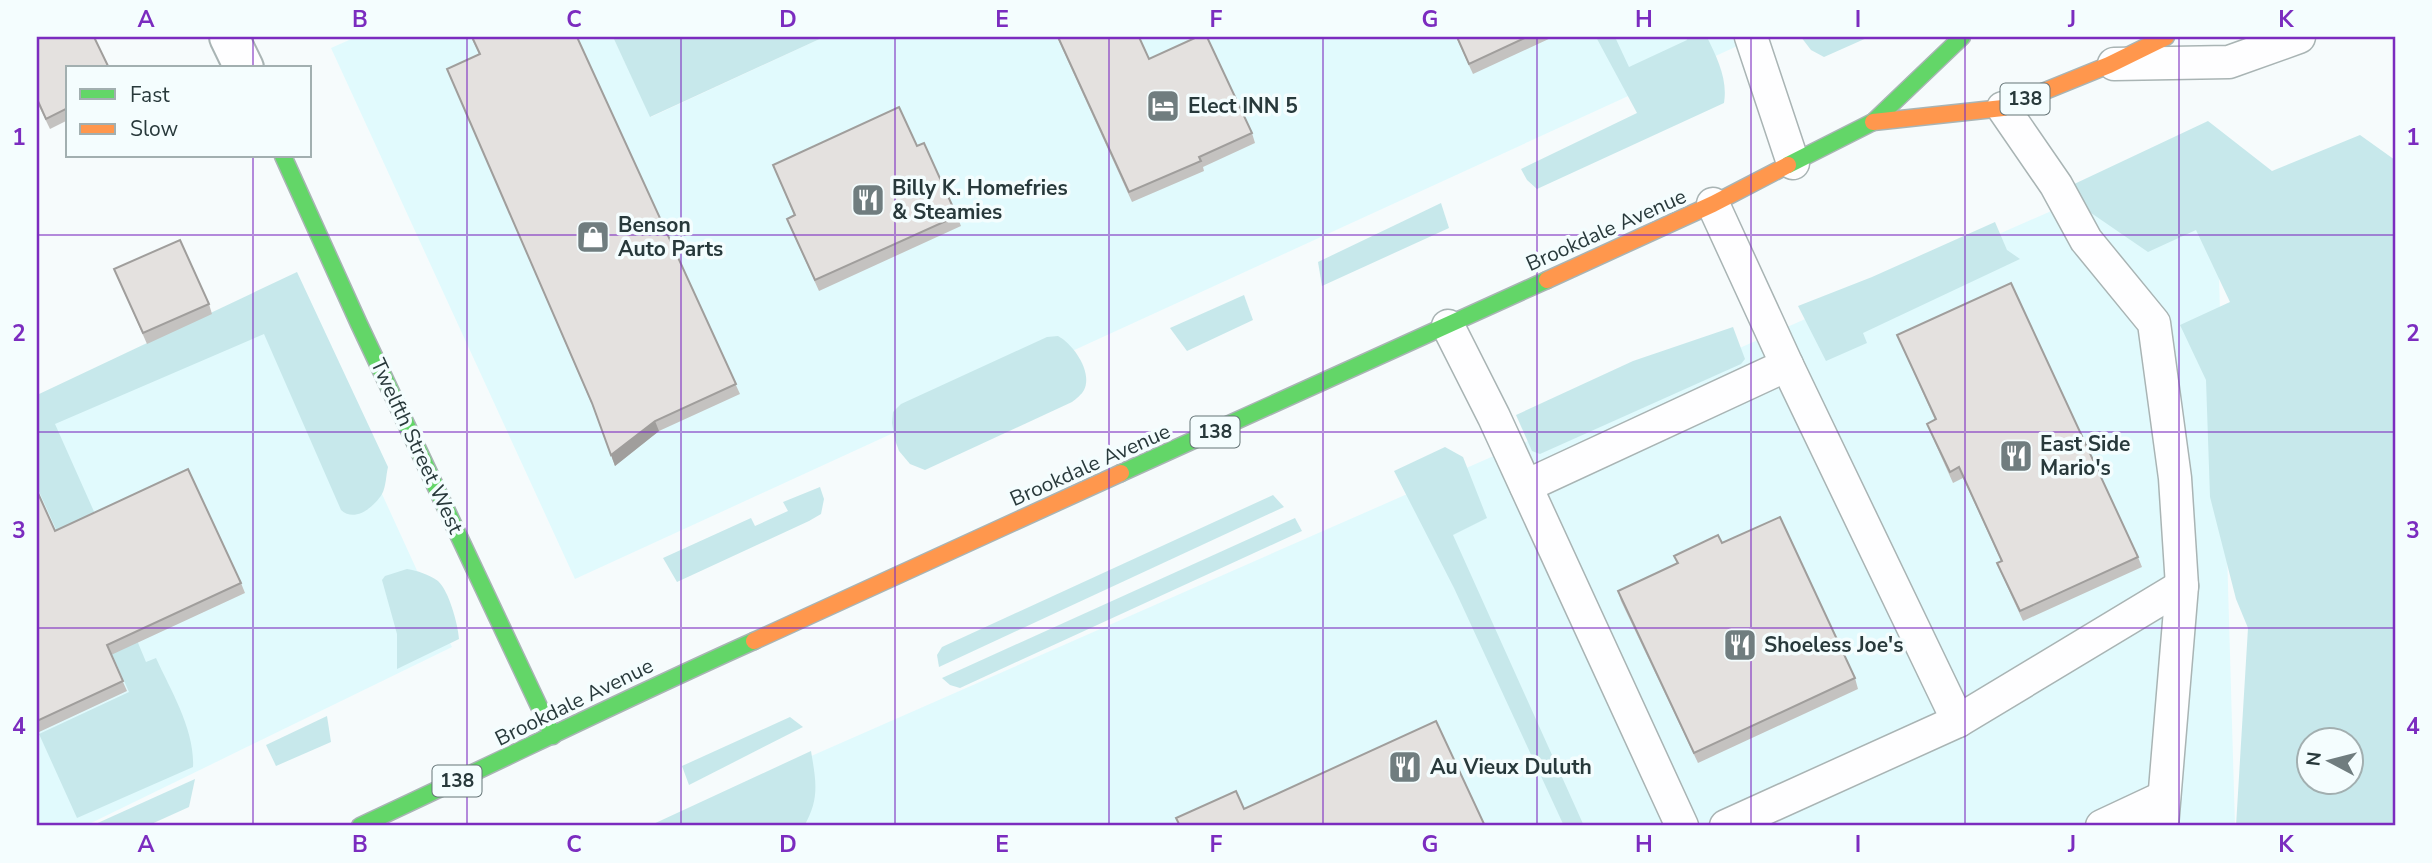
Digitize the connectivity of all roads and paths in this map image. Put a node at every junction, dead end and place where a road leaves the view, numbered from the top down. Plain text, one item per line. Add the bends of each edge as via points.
1 (229, 37) edge
2 (1751, 37) edge
3 (1962, 37) edge
4 (2166, 37) edge
5 (2299, 37) edge
6 (2109, 65) junction
7 (243, 66) edge
8 (2003, 108) junction
9 (1873, 122) junction
10 (284, 158) edge
11 (1793, 163) junction
12 (1713, 204) junction
13 (1448, 326) junction
14 (1787, 365) junction
15 (1526, 486) junction
16 (2182, 586) junction
17 (1958, 721) junction
18 (554, 736) junction
19 (2163, 811) edge
20 (360, 826) edge
21 (1682, 826) edge
22 (1726, 826) edge
23 (2102, 826) edge

1 - 7 street
2 - 11 lane
3 - 9 main road, Brookdale Avenue / 138
4 - 6 main road, Brookdale Avenue / 138
5 - 6 lane via 2229,62
6 - 8 main road, Brookdale Avenue / 138
8 - 9 main road, Brookdale Avenue / 138
8 - 16 lane via 2086,240 2154,323 2175,478
9 - 11 main road, Brookdale Avenue / 138
10 - 18 main road, Twelfth Street West
11 - 12 main road, Brookdale Avenue / 138
12 - 13 main road, Brookdale Avenue / 138
12 - 14 lane
13 - 15 lane
13 - 18 main road, Brookdale Avenue / 138 via 905,570
14 - 15 lane
14 - 17 lane
15 - 21 lane
16 - 17 lane
16 - 19 lane
17 - 22 lane
18 - 20 main road, Brookdale Avenue / 138
19 - 23 lane

